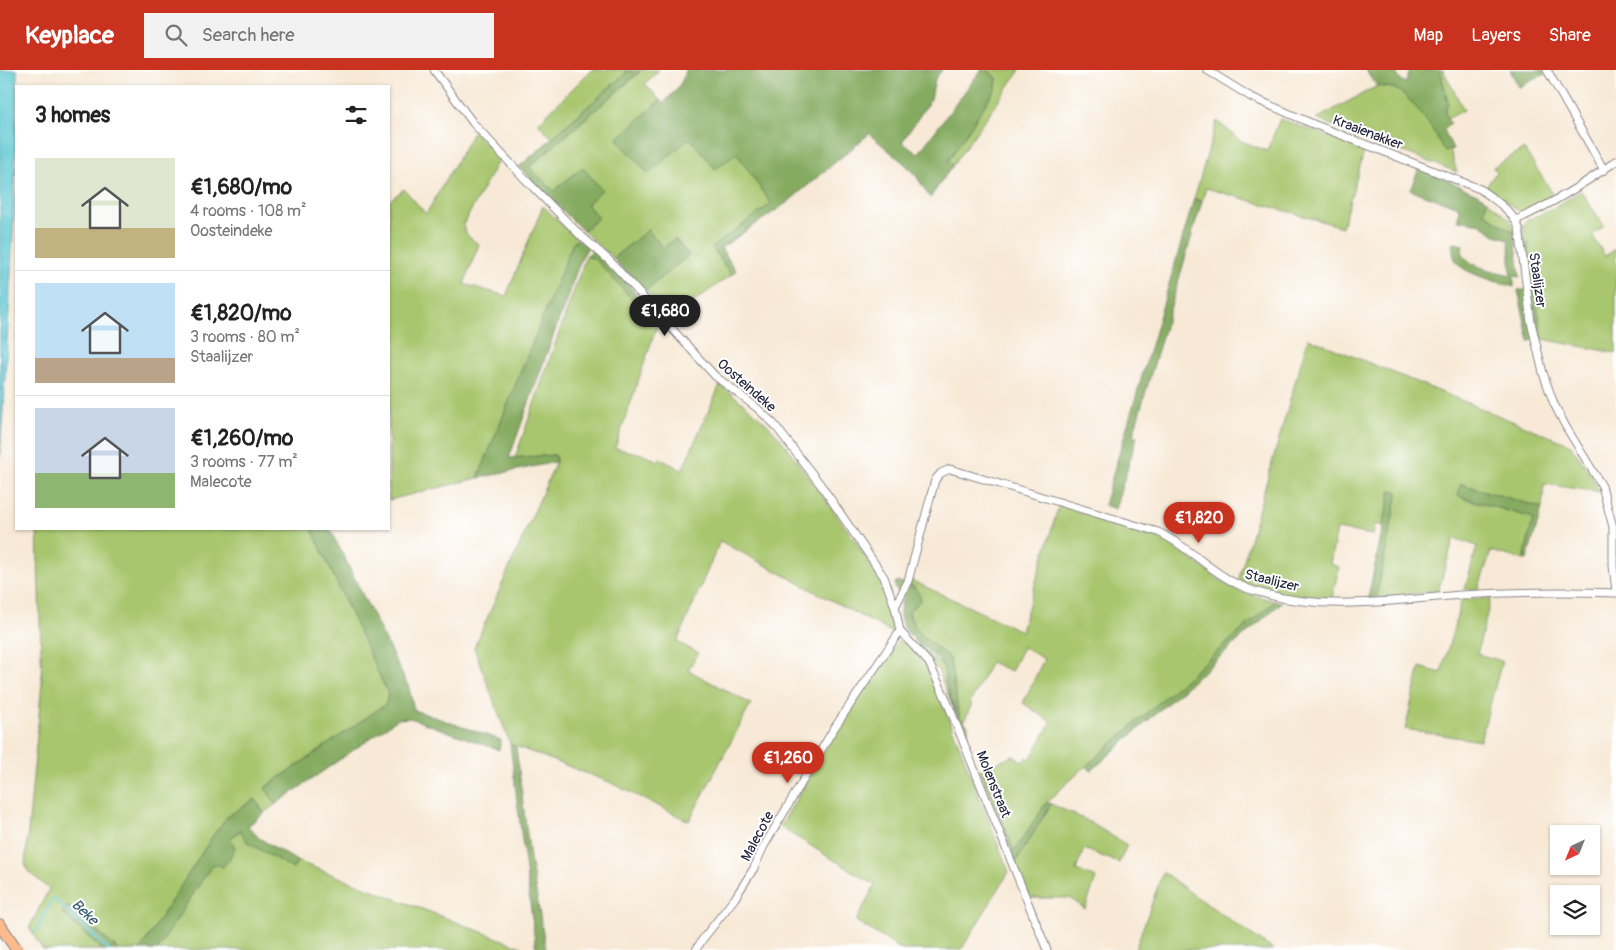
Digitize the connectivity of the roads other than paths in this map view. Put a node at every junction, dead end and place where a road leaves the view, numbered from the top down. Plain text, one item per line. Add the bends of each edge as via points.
1 (434, 70) edge
2 (1207, 70) edge
3 (1547, 70) edge
4 (1616, 162) edge
5 (1604, 170) junction
6 (1516, 220) junction
7 (1616, 592) edge
8 (895, 607) junction
9 (903, 633) junction
10 (0, 925) edge
11 (16, 948) edge
12 (696, 950) edge
13 (1047, 950) edge

1 - 8 street, Oosteindeke via 473,123 525,179 611,262 715,376 774,424 884,577
2 - 6 street, Kraaienakker via 1251,98 1480,189 1504,206
3 - 5 street
4 - 5 street
5 - 6 street via 1542,209
6 - 7 street, Staalijzer via 1531,322 1543,373 1566,427 1602,486 1609,509
7 - 8 street, Staalijzer via 1475,594 1353,602 1290,599 1236,584 1158,532 950,469 935,480 908,581
8 - 9 street, Oosteindeke
9 - 12 street, Malecote via 833,730 754,868
9 - 13 street, Molenstraat via 928,663 946,698
10 - 11 main road

